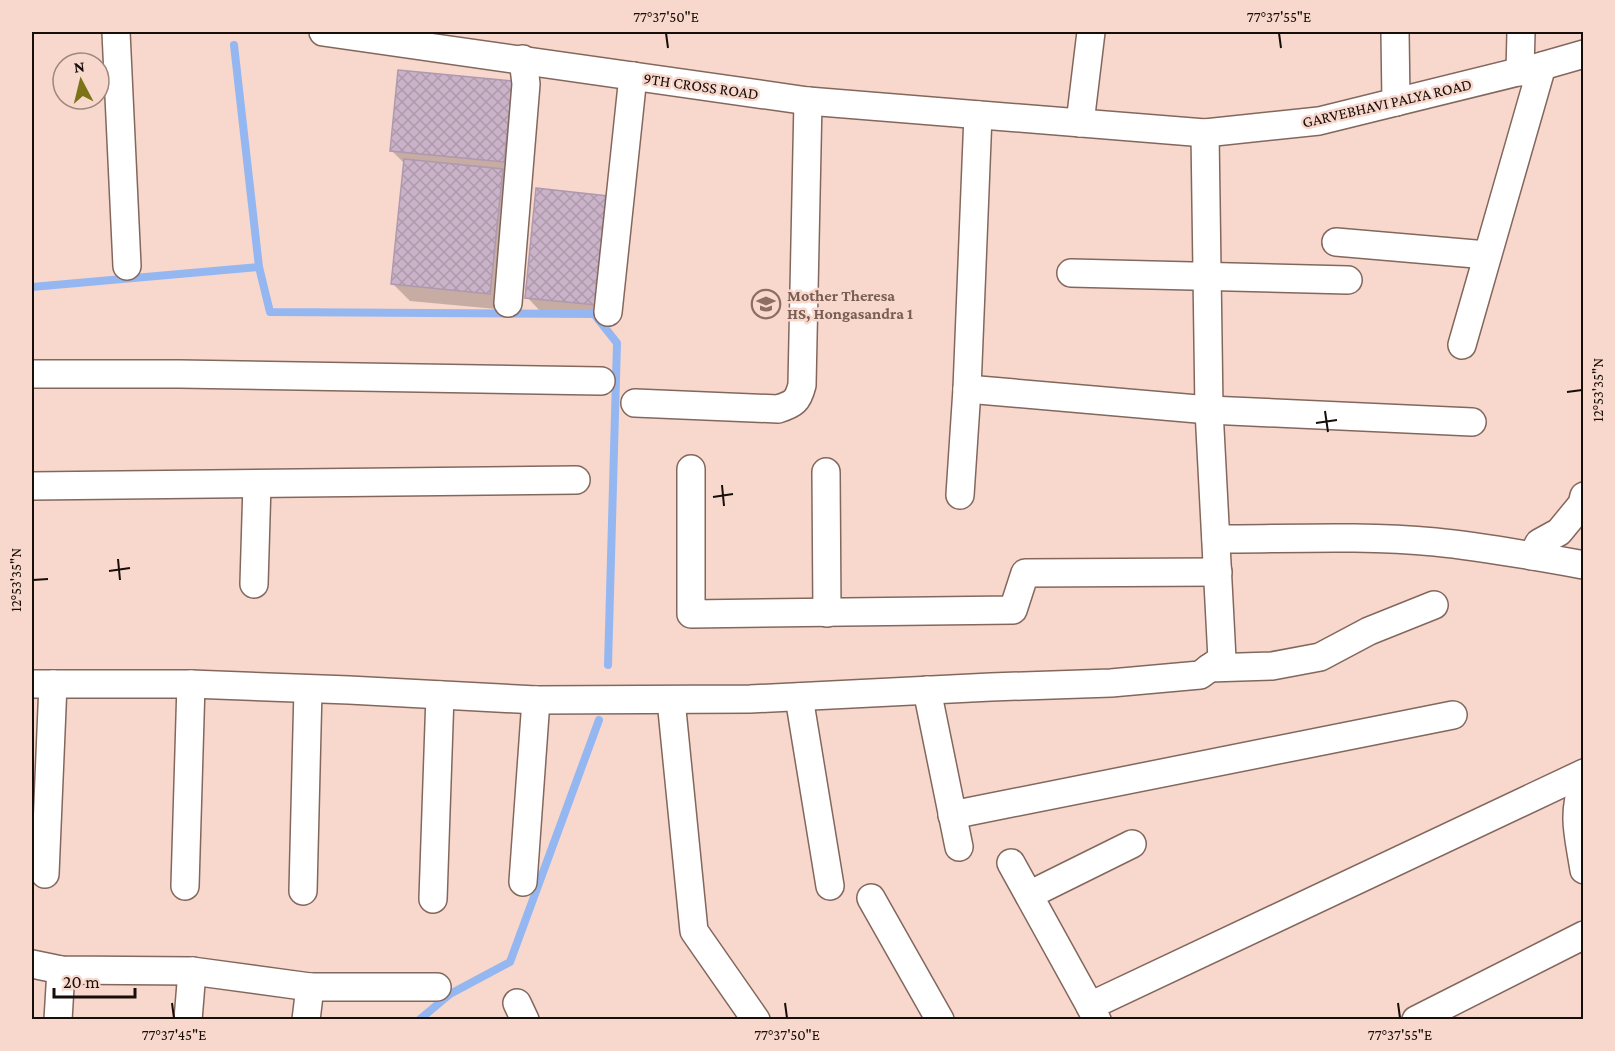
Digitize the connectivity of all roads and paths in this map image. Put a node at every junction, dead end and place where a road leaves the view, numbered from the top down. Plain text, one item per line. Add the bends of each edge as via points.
1 (116, 32) edge
2 (323, 32) edge
3 (1091, 32) edge
4 (1395, 32) edge
5 (1521, 32) edge
6 (1584, 54) edge
7 (523, 59) junction
8 (1531, 69) junction
9 (633, 76) junction
10 (808, 101) junction
11 (1396, 102) junction
12 (978, 115) junction
13 (1080, 123) junction
14 (1205, 133) junction
15 (1336, 242) dead end
16 (1487, 255) junction
17 (127, 266) dead end
18 (1071, 273) dead end
19 (1207, 277) junction
20 (1348, 280) dead end
21 (508, 303) dead end
22 (608, 312) dead end
23 (1462, 345) dead end
24 (32, 374) edge
25 (600, 381) dead end
26 (967, 389) junction
27 (634, 403) dead end
28 (1209, 410) junction
29 (1472, 422) dead end
30 (691, 469) dead end
31 (826, 472) dead end
32 (576, 480) dead end
33 (257, 484) junction
34 (32, 486) edge
35 (960, 495) dead end
36 (1584, 496) edge
37 (1216, 539) junction
38 (1532, 556) junction
39 (1584, 566) edge
40 (1218, 572) junction
41 (254, 584) dead end
42 (1434, 605) dead end
43 (827, 613) junction
44 (1209, 668) junction
45 (42, 684) edge
46 (191, 684) junction
47 (308, 688) junction
48 (927, 690) junction
49 (440, 695) junction
50 (799, 697) junction
51 (537, 700) junction
52 (670, 700) junction
53 (1453, 715) dead end
54 (1584, 773) edge
55 (1584, 782) edge
56 (952, 815) junction
57 (1132, 844) dead end
58 (959, 848) dead end
59 (1011, 863) dead end
60 (1584, 870) edge
61 (45, 874) dead end
62 (523, 882) dead end
63 (186, 886) dead end
64 (830, 886) dead end
65 (303, 891) dead end
66 (1029, 895) junction
67 (871, 898) dead end
68 (433, 899) dead end
69 (1584, 935) edge
70 (32, 964) edge
71 (61, 970) junction
72 (192, 971) junction
73 (310, 987) junction
74 (437, 987) dead end
75 (1094, 1013) edge
76 (58, 1020) edge
77 (188, 1020) edge
78 (306, 1020) edge
79 (756, 1020) edge
80 (940, 1020) edge
81 (1416, 1020) edge

1 - 17 street
2 - 7 street, 9TH CROSS ROAD
3 - 13 street
4 - 11 street
5 - 8 street
6 - 8 street, GARVEBHAVI PALYA ROAD
7 - 9 street, 9TH CROSS ROAD
7 - 21 street via 526,84
8 - 11 street, GARVEBHAVI PALYA ROAD
8 - 16 street
9 - 10 street, 9TH CROSS ROAD
9 - 22 street
10 - 12 street, 9TH CROSS ROAD
10 - 27 street via 799,398 778,410
11 - 14 street, GARVEBHAVI PALYA ROAD via 1319,121
12 - 13 street, 9TH CROSS ROAD
12 - 26 street
13 - 14 street, GARVEBHAVI PALYA ROAD
14 - 19 street
15 - 16 street
16 - 23 street
18 - 19 street
19 - 20 street
19 - 28 street
24 - 25 street
26 - 28 street
26 - 35 street
28 - 29 street
28 - 37 street
30 - 43 street via 691,615
31 - 43 street
32 - 33 street
33 - 34 street
33 - 41 street
36 - 38 street via 1559,532 1539,543
37 - 38 street via 1400,540
37 - 40 street
38 - 39 street
40 - 43 street via 1025,573 1014,610
40 - 44 street via 1222,658
42 - 44 street via 1369,631 1320,657 1272,666
44 - 48 street via 1200,675 1111,683
45 - 46 street
45 - 61 street
46 - 47 street
46 - 63 street
47 - 49 street
47 - 65 street
48 - 50 street
48 - 56 street
49 - 51 street
49 - 68 street
50 - 52 street
50 - 64 street
51 - 52 street
51 - 62 street
52 - 79 street via 694,931
53 - 56 street
54 - 75 street
55 - 60 street via 1575,814
56 - 58 street
57 - 66 street
59 - 66 street
66 - 75 street
67 - 80 street
69 - 81 street
70 - 71 street
71 - 72 street
71 - 76 street
72 - 73 street
72 - 77 street
73 - 74 street
73 - 78 street

